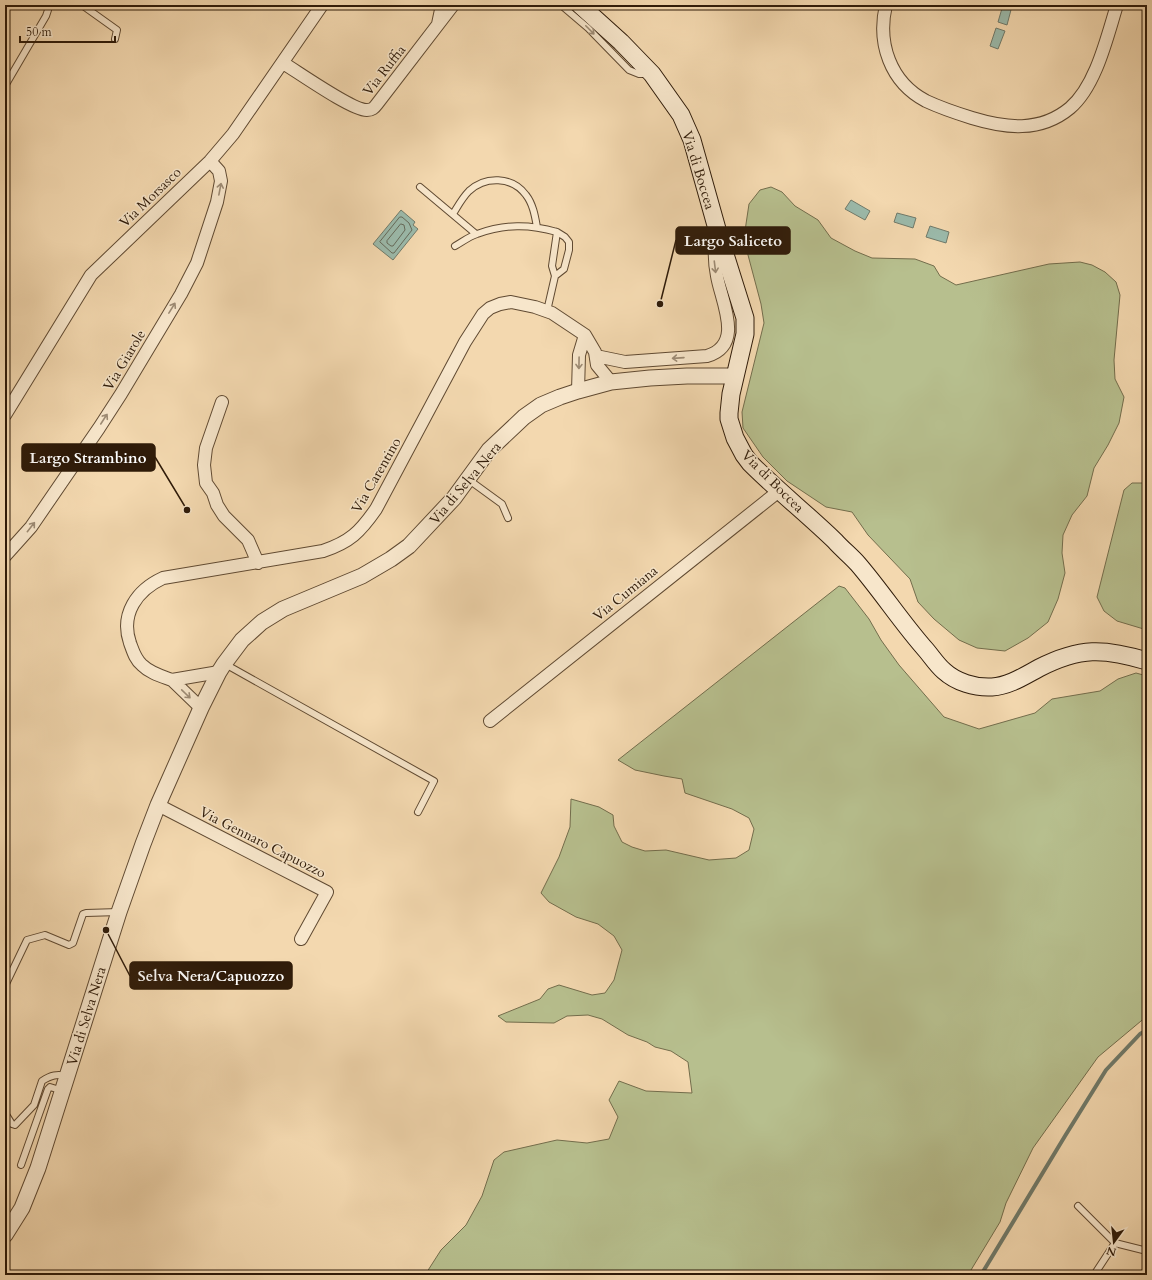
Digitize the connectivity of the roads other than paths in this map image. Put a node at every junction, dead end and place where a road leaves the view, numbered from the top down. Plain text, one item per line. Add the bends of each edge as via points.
1 (48, 5) edge
2 (82, 5) edge
3 (322, 5) edge
4 (442, 5) edge
5 (453, 5) edge
6 (561, 5) edge
7 (580, 5) edge
8 (886, 5) edge
9 (1117, 5) edge
10 (438, 25) junction
11 (115, 39) dead end
12 (283, 63) junction
13 (652, 74) junction
14 (5, 86) edge
15 (210, 161) junction
16 (420, 186) dead end
17 (453, 214) junction
18 (538, 227) junction
19 (717, 228) junction
20 (557, 232) junction
21 (476, 234) junction
22 (455, 246) dead end
23 (555, 276) junction
24 (547, 311) junction
25 (584, 335) junction
26 (596, 356) junction
27 (735, 376) junction
28 (611, 382) junction
29 (578, 391) junction
30 (222, 402) dead end
31 (5, 415) edge
32 (468, 479) junction
33 (779, 490) junction
34 (508, 518) dead end
35 (5, 556) edge
36 (258, 563) junction
37 (1147, 661) edge
38 (221, 668) junction
39 (172, 680) junction
40 (201, 708) junction
41 (490, 720) dead end
42 (158, 805) junction
43 (418, 812) dead end
44 (119, 912) junction
45 (301, 939) dead end
46 (5, 986) edge
47 (65, 1084) junction
48 (5, 1113) edge
49 (21, 1165) dead end
50 (1078, 1206) dead end
51 (5, 1235) edge
52 (1115, 1243) junction
53 (1147, 1251) edge
54 (1094, 1275) edge

1 - 14 lane via 46,16
2 - 11 lane via 117,30
3 - 12 street, Via Morsasco
4 - 10 street, Via Ruffia
5 - 10 street, Via Ruffia
6 -> 13 lane via 588,28 629,70 638,74
7 - 13 main road, Via di Boccea
8 - 9 street via 882,30 886,53 896,74 909,88 925,100 944,109 988,123 1014,127 1031,126 1052,119 1070,108 1082,96 1093,76
10 - 12 street, Via Ruffia via 373,109 369,110 354,107
12 - 15 street, Via Morsasco via 233,134
13 - 19 main road, Via di Boccea via 681,115 692,140
15 - 31 street, Via Morsasco via 91,275
35 -> 15 street, Via Giarole via 31,527 99,428 181,294 197,263 217,202 221,181 219,172
16 - 17 lane
17 - 18 lane via 470,191 488,180 498,180 516,186 526,194
17 - 21 lane
18 - 20 lane
18 - 21 lane via 496,228
19 -> 26 street via 714,246 715,268 728,331 719,350 707,356 625,362
19 - 27 main road, Via di Boccea via 745,318 745,334
20 - 23 lane via 552,266
20 - 23 lane via 565,236 569,242 569,250 564,269
21 - 22 lane
23 - 24 lane
24 - 25 street, Via Carentino
24 - 36 street, Via Carentino via 510,302 490,308 483,314 465,342 376,509 365,525 350,539 323,551
25 - 26 street, Via Carentino
25 -> 29 street via 579,355
26 - 28 street, Via Carentino via 597,365
27 - 28 street, Via di Selva Nera via 687,376
27 - 33 main road, Via di Boccea via 729,412 734,438 747,459
28 - 29 street, Via di Selva Nera
29 - 32 street, Via di Selva Nera via 541,405 524,417 490,450
30 - 36 street via 206,448 206,483 224,516 248,540
32 - 34 lane via 502,504
32 - 38 street, Via di Selva Nera via 454,498 409,546 362,576 283,609 262,622 242,640
33 - 37 main road, Via di Boccea via 858,564 906,628 944,671 964,682 985,687 1002,686 1052,661 1087,652 1117,652
33 - 41 street, Via Cumiana
36 - 39 street, Via Carentino via 163,578 152,583 138,595 127,621 128,638 133,652 149,670
38 - 39 street
38 - 40 street, Via di Selva Nera
38 - 43 lane via 434,781
39 -> 40 street, Via Carentino
40 - 42 street, Via di Selva Nera
42 - 44 street, Via di Selva Nera
42 - 45 street, Via Gennaro Capuozzo via 327,892
44 - 46 lane via 83,914 73,943 69,945 45,935 27,940
44 - 47 street, Via di Selva Nera
47 - 48 lane via 58,1074 42,1081 34,1105 15,1125
47 - 49 lane via 48,1089
47 - 51 street, Via di Selva Nera via 28,1196
50 - 52 lane
52 - 53 lane
52 - 54 lane

